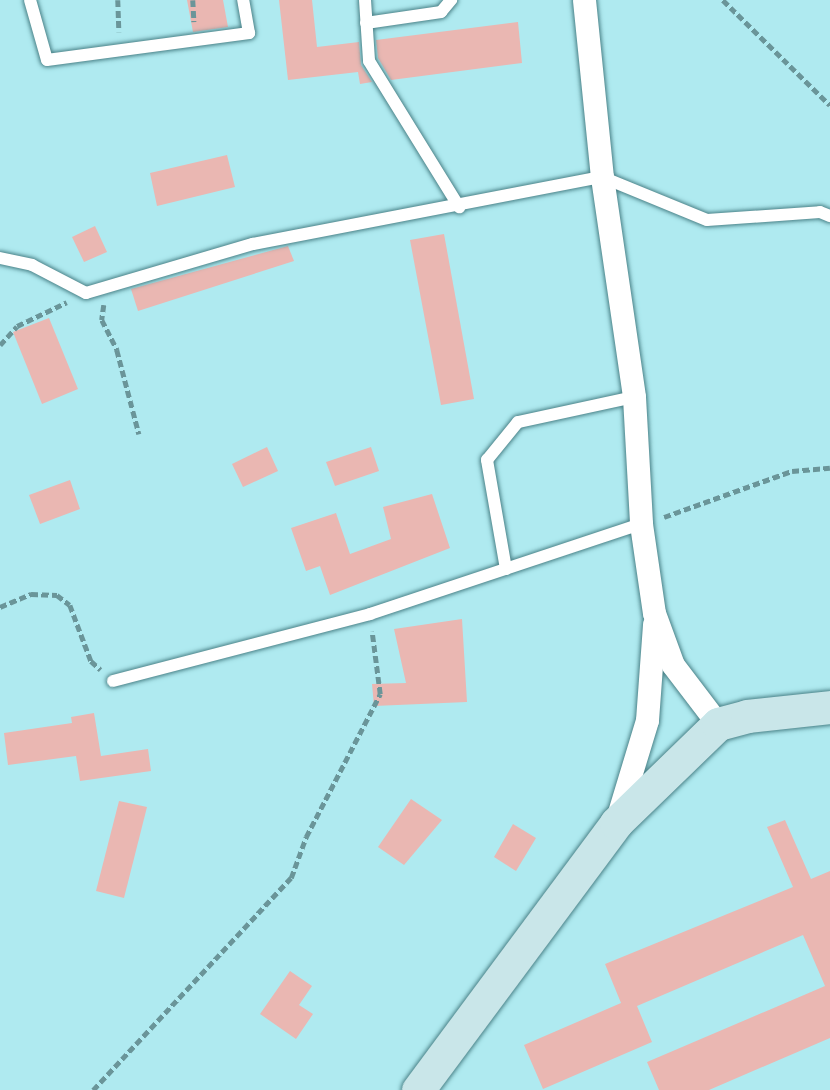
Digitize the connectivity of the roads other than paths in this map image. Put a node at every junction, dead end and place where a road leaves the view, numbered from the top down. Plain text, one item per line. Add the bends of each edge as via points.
1 (30, 0) edge
2 (243, 0) edge
3 (365, 0) edge
4 (451, 0) edge
5 (584, 0) edge
6 (366, 23) junction
7 (602, 177) junction
8 (459, 207) junction
9 (830, 216) edge
10 (0, 258) edge
11 (634, 397) junction
12 (641, 524) junction
13 (506, 569) junction
14 (654, 614) junction
15 (113, 681) road end
16 (830, 708) edge
17 (718, 724) junction
18 (616, 823) junction
19 (418, 1090) edge

1 - 2 lane via 47,60 249,33
3 - 6 lane
4 - 6 lane via 441,12
5 - 7 street
6 - 8 lane via 369,61
7 - 8 lane
7 - 9 lane via 707,219 820,212
7 - 11 street
8 - 10 lane via 253,244 86,293 32,265
11 - 12 street
11 - 13 lane via 518,422 487,460
12 - 13 lane
12 - 14 street
13 - 15 lane via 370,614
14 - 17 street via 673,665
14 - 18 street via 647,720
16 - 17 street via 747,716
17 - 18 street
18 - 19 street

